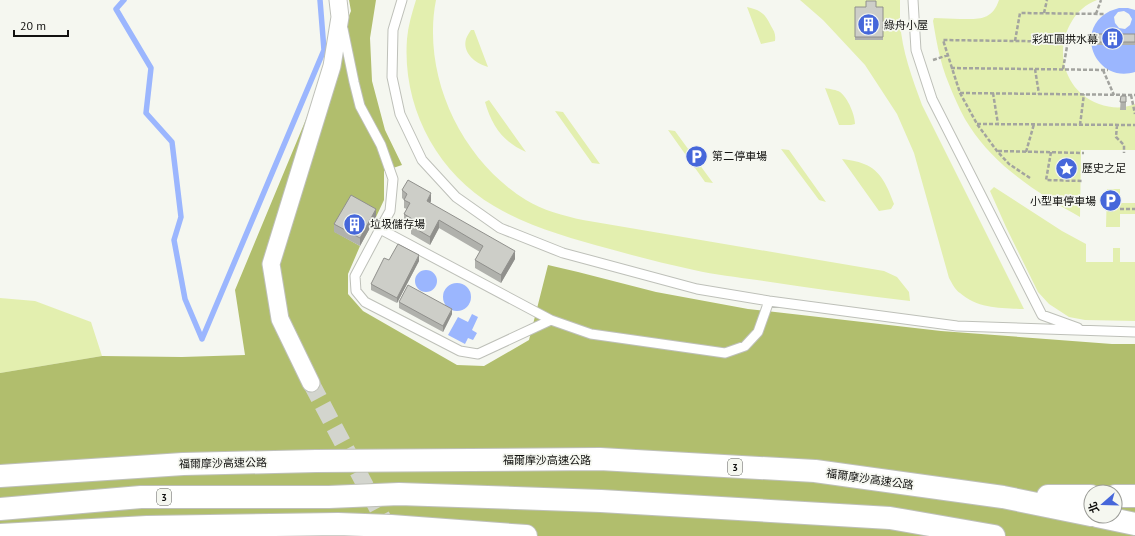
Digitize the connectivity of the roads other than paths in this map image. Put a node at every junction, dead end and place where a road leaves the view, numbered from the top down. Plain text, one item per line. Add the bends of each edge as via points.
1 (338, 0) edge
2 (402, 0) edge
3 (914, 0) edge
4 (340, 18) junction
5 (380, 230) junction
6 (769, 301) junction
7 (551, 320) junction
8 (1087, 331) junction
9 (1135, 332) edge
10 (311, 384) tunnel mouth
11 (0, 476) edge
12 (1083, 496) edge
13 (1123, 496) edge
14 (1135, 496) edge
15 (1003, 497) junction
16 (0, 509) edge
17 (1083, 513) edge
18 (1123, 521) edge
19 (1135, 524) edge
20 (0, 535) edge
21 (526, 536) edge
22 (994, 536) edge

1 - 4 street
2 - 6 lane via 393,30 392,77 400,114 422,160 456,197 500,228 563,253 697,289
3 - 8 lane via 916,50 932,100 1042,315
4 - 5 lane via 360,106 381,146 393,179 390,211
4 - 10 street via 332,66 271,264 280,319
5 - 7 lane
5 - 7 lane via 355,276 356,291 365,302 460,351 478,354
6 - 7 lane via 758,332 745,346 724,353 591,334
6 - 8 lane via 957,326
8 - 9 lane
11 - 15 highway, 福爾摩沙高速公路 / 3 via 183,464 600,459 815,471
12 - 15 highway
13 - 14 highway
15 - 17 highway, 福爾摩沙高速公路 / 3
16 - 22 highway, 3 via 141,497 414,495 601,501 890,518
18 - 19 highway
20 - 21 highway via 147,527 338,524

